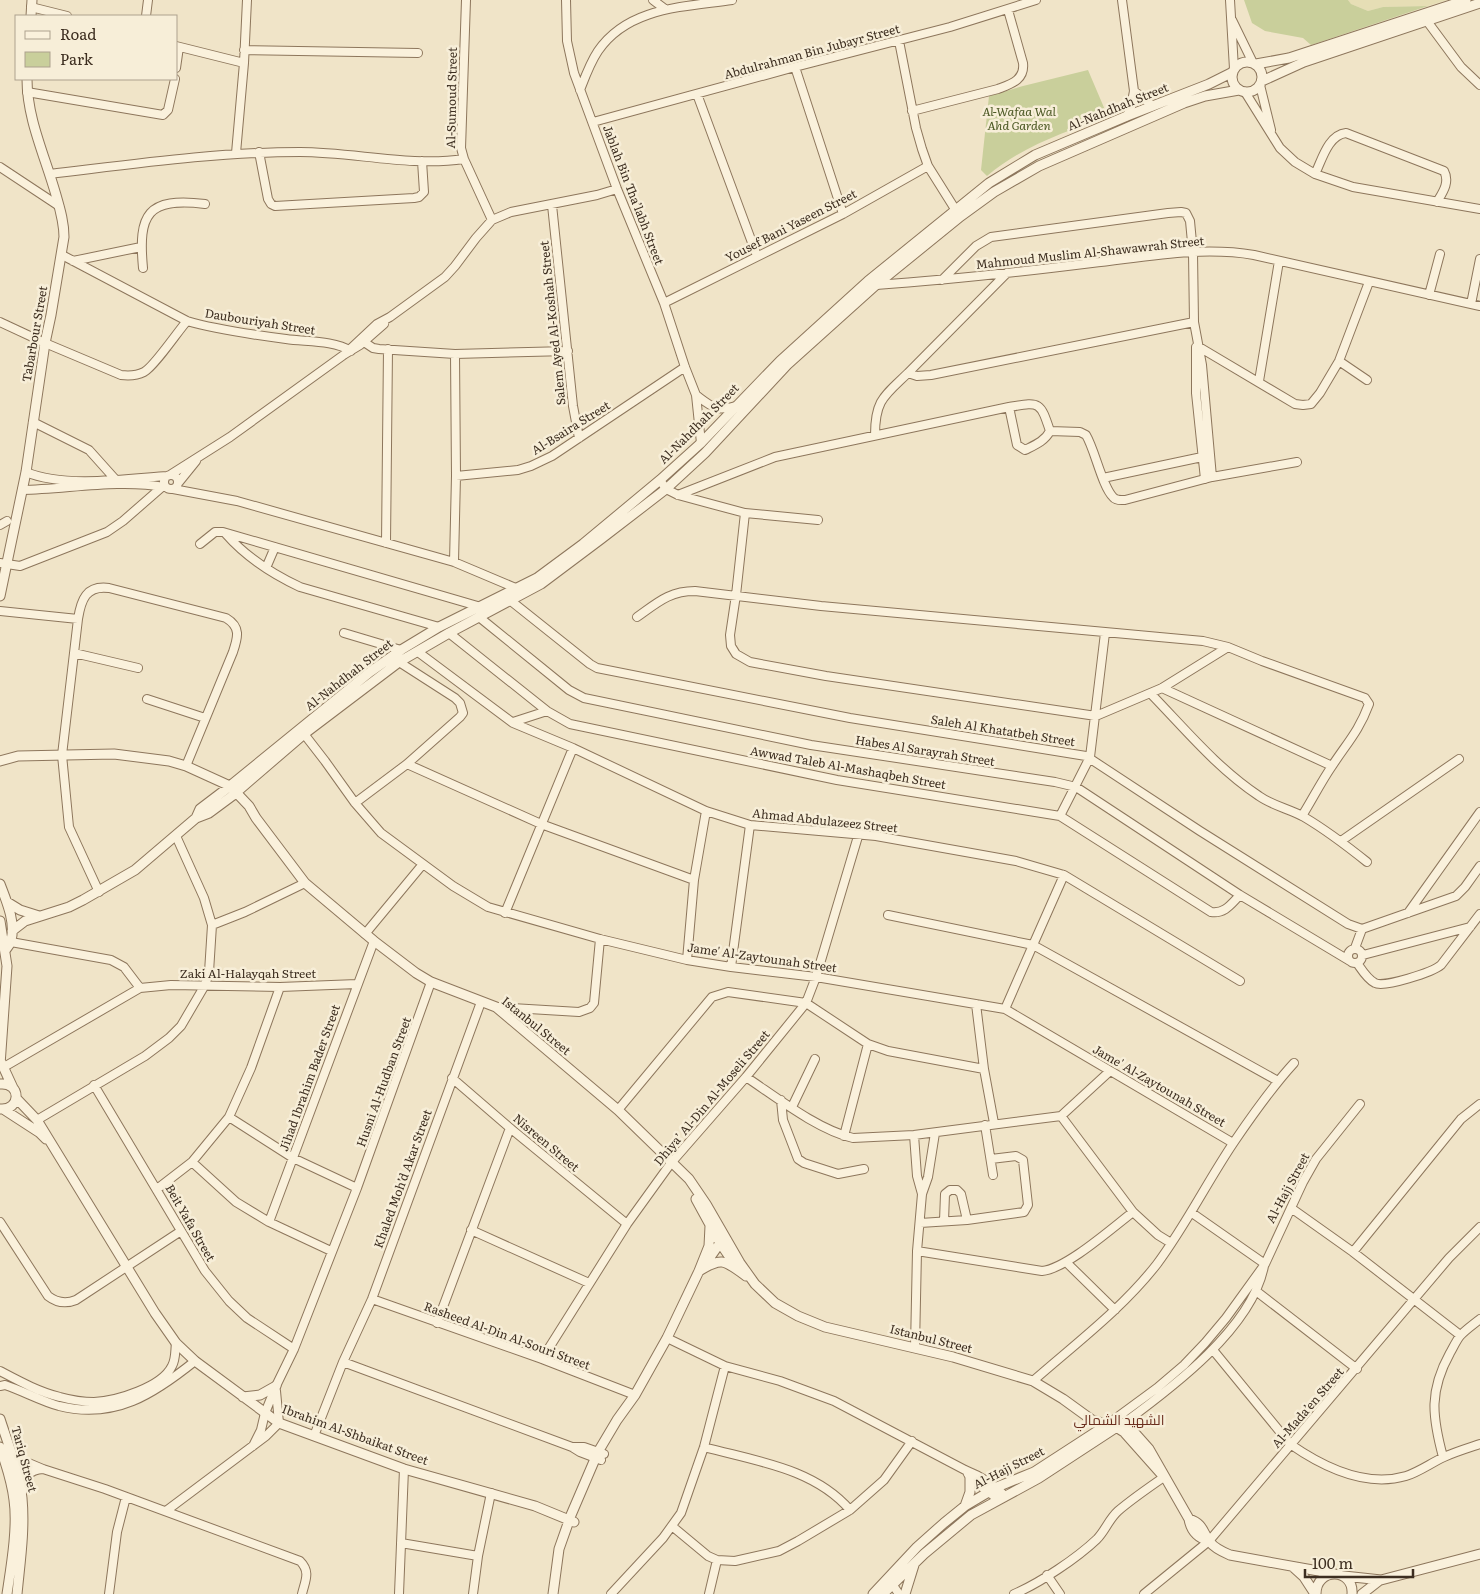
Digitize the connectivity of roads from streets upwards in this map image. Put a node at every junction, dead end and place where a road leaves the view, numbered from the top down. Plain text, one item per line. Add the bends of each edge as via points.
1 (148, 0) edge
2 (247, 0) edge
3 (466, 0) edge
4 (566, 0) edge
5 (653, 0) edge
6 (732, 0) edge
7 (1036, 0) edge
8 (1122, 0) edge
9 (1230, 0) edge
10 (1466, 0) edge
11 (1480, 3) edge
12 (31, 8) edge
13 (665, 9) junction
14 (1008, 10) junction
15 (62, 15) edge
16 (146, 15) edge
17 (1230, 16) junction
18 (1425, 18) junction
19 (900, 41) junction
20 (178, 46) edge
21 (244, 50) junction
22 (418, 53) dead end
23 (244, 63) junction
24 (1255, 63) junction
25 (795, 67) junction
26 (1234, 71) junction
27 (28, 80) edge
28 (175, 80) edge
29 (1261, 83) junction
30 (1480, 85) edge
31 (580, 90) junction
32 (1134, 90) junction
33 (1242, 91) junction
34 (27, 92) junction
35 (697, 94) junction
36 (1153, 106) junction
37 (912, 111) junction
38 (1127, 116) junction
39 (593, 122) junction
40 (1273, 137) junction
41 (258, 152) junction
42 (236, 153) junction
43 (464, 159) junction
44 (422, 161) junction
45 (0, 166) edge
46 (928, 166) junction
47 (50, 174) junction
48 (1315, 174) junction
49 (617, 189) junction
50 (1437, 202) junction
51 (205, 204) dead end
52 (552, 205) junction
53 (59, 206) junction
54 (1480, 208) edge
55 (955, 209) junction
56 (843, 214) junction
57 (492, 220) junction
58 (141, 247) junction
59 (1193, 253) junction
60 (1440, 254) dead end
61 (62, 255) junction
62 (757, 256) junction
63 (1480, 260) edge
64 (73, 261) junction
65 (1279, 261) junction
66 (143, 268) dead end
67 (1007, 273) junction
68 (942, 280) junction
69 (1369, 282) junction
70 (876, 284) junction
71 (1429, 295) junction
72 (664, 303) junction
73 (1471, 304) junction
74 (1480, 306) edge
75 (187, 321) junction
76 (0, 322) edge
77 (1194, 322) junction
78 (368, 335) junction
79 (1196, 335) junction
80 (361, 341) junction
81 (44, 343) junction
82 (1200, 347) junction
83 (387, 349) junction
84 (348, 351) junction
85 (568, 351) junction
86 (455, 354) junction
87 (1339, 362) junction
88 (684, 367) junction
89 (908, 372) junction
90 (1367, 380) dead end
91 (1258, 381) junction
92 (1200, 392) junction
93 (696, 395) junction
94 (736, 406) junction
95 (1008, 407) junction
96 (1201, 407) junction
97 (34, 422) junction
98 (1050, 431) junction
99 (875, 435) junction
100 (579, 438) junction
101 (701, 443) junction
102 (199, 457) junction
103 (1202, 457) junction
104 (1296, 462) dead end
105 (26, 472) junction
106 (168, 476) junction
107 (456, 476) junction
108 (1103, 478) junction
109 (1208, 478) junction
110 (115, 479) junction
111 (660, 480) junction
112 (172, 486) junction
113 (666, 489) junction
114 (22, 490) junction
115 (678, 495) junction
116 (745, 512) junction
117 (818, 520) dead end
118 (223, 532) junction
119 (386, 543) junction
120 (200, 544) dead end
121 (275, 547) junction
122 (454, 562) junction
123 (3, 564) edge
124 (266, 568) junction
125 (518, 589) junction
126 (736, 595) junction
127 (0, 596) edge
128 (511, 601) junction
129 (481, 607) junction
130 (0, 611) edge
131 (479, 617) junction
132 (637, 618) dead end
133 (78, 619) junction
134 (440, 628) junction
135 (344, 633) dead end
136 (449, 633) junction
137 (1105, 633) junction
138 (1228, 647) junction
139 (401, 650) junction
140 (418, 652) junction
141 (74, 653) junction
142 (399, 662) junction
143 (138, 668) dead end
144 (1162, 688) junction
145 (1151, 694) junction
146 (147, 700) dead end
147 (547, 711) junction
148 (1096, 716) junction
149 (205, 718) junction
150 (513, 722) junction
151 (302, 732) junction
152 (573, 748) junction
153 (0, 754) edge
154 (62, 755) junction
155 (18, 756) junction
156 (1090, 757) junction
157 (1459, 759) dead end
158 (0, 761) edge
159 (407, 764) junction
160 (186, 766) junction
161 (1332, 766) junction
162 (1076, 787) junction
163 (229, 789) junction
164 (355, 803) junction
165 (706, 811) junction
166 (1480, 812) edge
167 (1060, 816) junction
168 (1302, 816) junction
169 (541, 824) junction
170 (750, 825) junction
171 (859, 833) junction
172 (176, 836) junction
173 (1341, 842) junction
174 (1367, 862) dead end
175 (423, 864) junction
176 (1480, 866) edge
177 (1064, 875) junction
178 (694, 880) junction
179 (305, 883) junction
180 (0, 884) edge
181 (99, 892) junction
182 (1240, 895) junction
183 (6, 902) junction
184 (504, 913) junction
185 (1408, 913) junction
186 (888, 914) dead end
187 (1480, 914) edge
188 (39, 916) junction
189 (0, 921) edge
190 (212, 925) junction
191 (1470, 927) junction
192 (1362, 929) junction
193 (12, 931) junction
194 (1, 933) edge
195 (365, 934) junction
196 (600, 939) junction
197 (374, 941) junction
198 (6, 945) junction
199 (1033, 945) junction
200 (1355, 948) junction
201 (1363, 956) junction
202 (687, 960) junction
203 (1353, 962) junction
204 (731, 967) junction
205 (816, 977) junction
206 (1240, 981) dead end
207 (431, 982) junction
208 (357, 984) junction
209 (205, 986) junction
210 (280, 986) junction
211 (3, 988) edge
212 (140, 988) junction
213 (481, 1002) junction
214 (806, 1003) junction
215 (976, 1004) junction
216 (496, 1007) junction
217 (1005, 1009) junction
218 (868, 1044) junction
219 (815, 1059) dead end
220 (1294, 1063) dead end
221 (2, 1065) edge
222 (984, 1068) junction
223 (1110, 1071) junction
224 (746, 1077) junction
225 (452, 1078) junction
226 (1278, 1081) junction
227 (0, 1084) edge
228 (94, 1086) junction
229 (13, 1088) junction
230 (16, 1098) junction
231 (781, 1100) junction
232 (1360, 1104) dead end
233 (1480, 1104) edge
234 (792, 1107) junction
235 (2, 1109) edge
236 (618, 1110) junction
237 (1061, 1116) junction
238 (230, 1117) junction
239 (37, 1120) junction
240 (994, 1123) junction
241 (985, 1125) junction
242 (510, 1128) junction
243 (935, 1133) junction
244 (914, 1135) junction
245 (844, 1136) junction
246 (1234, 1142) junction
247 (55, 1148) junction
248 (293, 1158) junction
249 (991, 1159) junction
250 (192, 1162) junction
251 (671, 1163) junction
252 (864, 1168) dead end
253 (680, 1171) junction
254 (993, 1175) dead end
255 (357, 1188) junction
256 (157, 1189) junction
257 (922, 1194) junction
258 (1291, 1208) junction
259 (1132, 1212) junction
260 (1192, 1213) junction
261 (967, 1220) junction
262 (944, 1221) junction
263 (0, 1222) edge
264 (270, 1222) junction
265 (920, 1223) junction
266 (627, 1224) junction
267 (710, 1226) junction
268 (1480, 1227) edge
269 (471, 1230) junction
270 (720, 1230) junction
271 (181, 1231) junction
272 (720, 1243) junction
273 (1171, 1243) junction
274 (331, 1251) junction
275 (917, 1251) junction
276 (1352, 1252) junction
277 (1066, 1262) junction
278 (1264, 1264) junction
279 (127, 1266) junction
280 (699, 1271) junction
281 (751, 1279) junction
282 (589, 1283) junction
283 (1256, 1292) junction
284 (372, 1299) junction
285 (1415, 1300) junction
286 (1115, 1310) junction
287 (1480, 1319) edge
288 (437, 1323) junction
289 (1460, 1335) junction
290 (666, 1338) junction
291 (176, 1343) junction
292 (915, 1347) junction
293 (294, 1349) junction
294 (1214, 1350) junction
295 (542, 1359) junction
296 (195, 1361) junction
297 (343, 1362) junction
298 (725, 1366) junction
299 (1357, 1369) junction
300 (0, 1371) edge
301 (1033, 1382) junction
302 (0, 1386) edge
303 (276, 1386) junction
304 (635, 1395) junction
305 (243, 1397) junction
306 (265, 1413) junction
307 (0, 1419) edge
308 (279, 1423) junction
309 (1116, 1425) junction
310 (314, 1436) junction
311 (912, 1441) junction
312 (1290, 1444) junction
313 (1480, 1444) edge
314 (253, 1446) junction
315 (704, 1446) junction
316 (0, 1447) edge
317 (12, 1456) junction
318 (599, 1456) junction
319 (1443, 1457) junction
320 (43, 1469) junction
321 (404, 1469) junction
322 (967, 1474) junction
323 (1164, 1477) junction
324 (993, 1490) junction
325 (491, 1493) junction
326 (22, 1496) junction
327 (126, 1497) junction
328 (1001, 1497) junction
329 (965, 1506) junction
330 (850, 1510) junction
331 (166, 1511) junction
332 (572, 1519) junction
333 (673, 1527) junction
334 (1209, 1541) junction
335 (401, 1543) junction
336 (1480, 1554) edge
337 (478, 1556) junction
338 (717, 1560) junction
339 (916, 1561) junction
340 (1293, 1567) junction
341 (1047, 1575) junction
342 (1339, 1575) junction
343 (1381, 1580) junction
344 (893, 1583) edge
345 (7, 1594) edge
346 (17, 1594) edge
347 (108, 1594) edge
348 (302, 1594) edge
349 (399, 1594) edge
350 (473, 1594) edge
351 (553, 1594) edge
352 (612, 1594) edge
353 (709, 1594) edge
354 (873, 1594) edge
355 (884, 1594) edge
356 (899, 1594) edge
357 (905, 1594) edge
358 (1014, 1594) edge
359 (1060, 1594) edge
360 (1144, 1594) edge
361 (1316, 1594) edge
362 (1352, 1594) edge
363 (1362, 1594) edge

1 - 16 street
2 - 21 street
3 - 43 street, Al-Sumoud Street via 460,136
4 - 31 street, Jablah Bin Tha’labh Street via 570,59
5 - 13 street
6 - 13 street
7 - 14 street, Abdulrahman Bin Jubayr Street
8 - 32 street
9 - 17 street
10 - 18 street
11 - 18 street
12 - 15 street
13 - 31 street via 626,25 612,36 598,51
14 - 19 street, Abdulrahman Bin Jubayr Street
14 - 37 street via 1023,64 1021,77 998,89
17 - 24 street
17 - 26 street
18 - 24 street via 1288,58
18 - 29 street via 1304,62
18 - 30 street via 1461,67
19 - 25 street, Abdulrahman Bin Jubayr Street
19 - 37 street
20 - 23 street
21 - 22 street
21 - 23 street
23 - 42 street
24 - 26 street via 1240,63
24 - 29 street via 1262,72
25 - 35 street, Abdulrahman Bin Jubayr Street
25 - 56 street
26 - 33 street via 1232,80
26 - 36 street, Al-Nahdhah Street
27 - 34 street, Tabarbour Street
28 - 34 street via 168,110 163,115
29 - 33 street via 1254,91
29 - 40 street
31 - 39 street, Jablah Bin Tha’labh Street
32 - 36 street
32 - 38 street
33 - 40 street
33 - 70 street, Al-Nahdhah Street via 1205,96 1184,103 1032,169 960,216
34 - 47 street, Tabarbour Street
35 - 39 street, Abdulrahman Bin Jubayr Street
35 - 62 street
36 - 38 street, Al-Nahdhah Street
37 - 46 street
38 - 55 street, Al-Nahdhah Street via 1035,155 1011,168
39 - 49 street, Jablah Bin Tha’labh Street
40 - 48 street via 1295,162
41 - 42 street
41 - 44 street via 328,153
41 - 44 street via 268,199 275,206 418,197 424,192
42 - 47 street
43 - 44 street
43 - 57 street, Al-Sumoud Street
45 - 53 street
46 - 55 street
46 - 56 street, Yousef Bani Yaseen Street
47 - 53 street, Tabarbour Street
48 - 50 street via 1353,187
48 - 50 street via 1330,142 1336,135 1346,133 1444,171 1447,183
49 - 52 street
49 - 72 street, Jablah Bin Tha’labh Street
50 - 54 street
51 - 58 street via 176,202 160,206 144,220
52 - 57 street via 511,212
52 - 85 street, Salem Ayed Al-Koshah Street
53 - 61 street, Tabarbour Street via 64,226
55 - 94 street, Al-Nahdhah Street via 861,287
56 - 62 street, Yousef Bani Yaseen Street
57 - 78 street via 456,266
58 - 64 street
58 - 66 street
59 - 65 street, Mahmoud Muslim Al-Shawawrah Street via 1230,251
59 - 67 street, Mahmoud Muslim Al-Shawawrah Street
59 - 68 street via 1188,216 1181,212 1168,213 991,237 976,246
59 - 77 street
60 - 71 street
61 - 64 street, Daubouriyah Street
61 - 81 street, Tabarbour Street
62 - 72 street, Yousef Bani Yaseen Street
63 - 73 street
64 - 75 street, Daubouriyah Street
65 - 69 street, Mahmoud Muslim Al-Shawawrah Street
65 - 91 street
67 - 68 street, Mahmoud Muslim Al-Shawawrah Street
67 - 89 street
68 - 70 street, Mahmoud Muslim Al-Shawawrah Street
69 - 71 street, Mahmoud Muslim Al-Shawawrah Street
69 - 87 street
70 - 113 street, Al-Nahdhah Street via 787,365 705,453
71 - 73 street, Mahmoud Muslim Al-Shawawrah Street
72 - 88 street, Jablah Bin Tha’labh Street
73 - 74 street, Mahmoud Muslim Al-Shawawrah Street
75 - 81 street via 148,369 137,375 121,375
75 - 84 street, Daubouriyah Street via 335,345
76 - 81 street
77 - 79 street
77 - 89 street via 931,375 917,376
78 - 80 street
78 - 83 street
79 - 82 street
79 - 92 street
80 - 83 street via 373,348
80 - 84 street
81 - 97 street, Tabarbour Street
82 - 91 street
82 - 92 street
83 - 86 street
83 - 119 street
84 - 102 street
85 - 86 street
85 - 100 street, Salem Ayed Al-Koshah Street
86 - 107 street
87 - 90 street
87 - 91 street via 1315,401 1307,405 1295,404
88 - 93 street, Jablah Bin Tha’labh Street
88 - 100 street, Al-Bsaira Street
89 - 99 street via 882,398 875,416
92 - 96 street
93 - 94 street via 723,410
93 - 101 street, Jablah Bin Tha’labh Street
94 - 101 street, Al-Nahdhah Street
95 - 98 street via 1037,405 1043,411
95 - 98 street via 1020,448 1025,450 1040,442
95 - 99 street
96 - 103 street
96 - 109 street
97 - 105 street, Tabarbour Street
97 - 110 street via 89,450
98 - 108 street via 1086,434
99 - 115 street via 775,457
100 - 107 street, Al-Bsaira Street via 531,466
101 - 111 street, Al-Nahdhah Street
102 - 106 street
102 - 112 street
103 - 108 street
103 - 109 street
104 - 109 street
105 - 110 street via 54,480
105 - 114 street, Tabarbour Street
106 - 110 street
106 - 112 street via 164,482
106 - 112 street via 177,477
107 - 122 street
108 - 109 street via 1112,497 1118,500
111 - 113 street
111 - 125 street, Al-Nahdhah Street via 568,556
112 - 114 street via 137,484
112 - 119 street
112 - 123 street via 108,532 20,566
113 - 115 street
113 - 128 street, Al-Nahdhah Street via 551,577
114 - 123 street, Tabarbour Street
115 - 116 street
116 - 117 street
116 - 126 street
118 - 120 street via 215,532
118 - 121 street
118 - 124 street
119 - 122 street
121 - 124 street
121 - 129 street
122 - 125 street
123 - 127 street, Tabarbour Street
124 - 134 street via 300,587
125 - 129 street, Al-Nahdhah Street
126 - 132 street via 681,591 668,596
126 - 137 street
126 - 148 street via 731,646 741,658 750,662
128 - 131 street, Al-Nahdhah Street
128 - 156 street, Saleh Al Khatatbeh Street via 598,668 850,718
129 - 134 street, Al-Nahdhah Street
130 - 133 street
131 - 136 street, Al-Nahdhah Street
131 - 162 street, Habes Al Sarayrah Street via 569,690 584,698 811,745
133 - 141 street
133 - 149 street via 80,606 88,593 101,587 229,620 236,626 238,638
134 - 139 street, Al-Nahdhah Street
135 - 139 street
136 - 140 street, Al-Nahdhah Street
136 - 147 street, Awwad Taleb Al-Mashaqbeh Street
137 - 138 street via 1203,641
137 - 148 street
138 - 144 street
138 - 161 street via 1368,700 1363,720
139 - 151 street, Al-Nahdhah Street via 370,672
140 - 142 street, Al-Nahdhah Street
140 - 150 street, Ahmad Abdulazeez Street
141 - 143 street
141 - 154 street
142 - 151 street, Al-Nahdhah Street
142 - 159 street via 455,698 463,713
144 - 145 street
144 - 161 street
145 - 148 street
145 - 168 street via 1199,746 1232,775 1260,797
146 - 149 street
147 - 150 street
147 - 167 street, Awwad Taleb Al-Mashaqbeh Street via 570,724 837,780
148 - 156 street
149 - 160 street
150 - 152 street, Ahmad Abdulazeez Street
151 - 163 street, Al-Nahdhah Street
151 - 164 street, Jame' Al-Zaytounah Street
152 - 165 street, Ahmad Abdulazeez Street
152 - 169 street
153 - 155 street
154 - 155 street, Istanbul Street
154 - 160 street, Istanbul Street via 133,756
154 - 181 street via 70,827
155 - 158 street
156 - 162 street
156 - 192 street, Saleh Al Khatatbeh Street via 1293,890 1348,924
157 - 173 street
159 - 164 street
159 - 169 street
160 - 163 street, Istanbul Street
161 - 168 street
162 - 167 street
162 - 182 street, Habes Al Sarayrah Street
163 - 172 street, Al-Nahdhah Street via 209,813 196,818
163 - 179 street, Istanbul Street via 256,818
164 - 175 street, Jame' Al-Zaytounah Street via 381,833
165 - 170 street, Ahmad Abdulazeez Street
165 - 178 street
166 - 185 street
167 - 182 street, Awwad Taleb Al-Mashaqbeh Street via 1211,912 1226,910
168 - 173 street
169 - 178 street
169 - 184 street
170 - 171 street, Ahmad Abdulazeez Street
170 - 204 street
171 - 177 street, Ahmad Abdulazeez Street via 970,852
171 - 205 street, Dhiya’ Al-Din Al-Moseli Street
172 - 181 street, Al-Nahdhah Street via 135,870
172 - 190 street via 204,898
173 - 174 street
175 - 184 street, Jame' Al-Zaytounah Street via 476,900
175 - 195 street
176 - 185 street via 1456,896
177 - 199 street
177 - 206 street, Ahmad Abdulazeez Street
178 - 202 street
179 - 190 street
179 - 195 street, Istanbul Street
180 - 183 street
181 - 188 street, Al-Nahdhah Street via 69,907
182 - 203 street, Habes Al Sarayrah Street
183 - 188 street
183 - 193 street
184 - 196 street, Jame' Al-Zaytounah Street
185 - 192 street
186 - 199 street
187 - 191 street
188 - 193 street, Al-Nahdhah Street
189 - 194 street
190 - 209 street
191 - 201 street
191 - 203 street via 1434,970 1382,985 1373,983
192 - 200 street
193 - 198 street
194 - 198 street
195 - 197 street, Istanbul Street
196 - 202 street, Jame' Al-Zaytounah Street
196 - 216 street via 594,1003 590,1008 579,1012
197 - 207 street, Istanbul Street
197 - 208 street, Jihad Ibrahim Bader Street
198 - 211 street
198 - 212 street via 111,960 124,967
199 - 217 street
199 - 226 street
200 - 201 street
200 - 203 street via 1348,953
201 - 203 street via 1361,961
202 - 204 street, Jame' Al-Zaytounah Street
204 - 205 street, Jame' Al-Zaytounah Street
205 - 214 street, Dhiya’ Al-Din Al-Moseli Street
205 - 215 street, Jame' Al-Zaytounah Street
207 - 213 street, Istanbul Street
207 - 255 street, Husni Al-Hudban Street
208 - 210 street, Zaki Al-Halayqah Street
208 - 248 street, Jihad Ibrahim Bader Street
209 - 210 street, Zaki Al-Halayqah Street
209 - 212 street, Zaki Al-Halayqah Street
209 - 228 street via 181,1026 169,1038 146,1056
210 - 238 street
211 - 221 street
212 - 221 street
213 - 216 street, Istanbul Street
213 - 225 street, Khaled Moh’d Akar Street
214 - 218 street
214 - 224 street, Dhiya’ Al-Din Al-Moseli Street
214 - 236 street via 728,992 712,997
215 - 217 street, Jame' Al-Zaytounah Street
215 - 222 street
216 - 236 street, Istanbul Street
217 - 223 street, Jame' Al-Zaytounah Street
218 - 222 street via 888,1051
218 - 245 street
219 - 234 street
220 - 226 street
221 - 229 street
222 - 240 street
223 - 237 street
223 - 246 street, Jame' Al-Zaytounah Street
224 - 231 street
224 - 251 street, Dhiya’ Al-Din Al-Moseli Street
225 - 242 street, Nisreen Street
225 - 284 street, Khaled Moh’d Akar Street
226 - 246 street
227 - 229 street
228 - 239 street
228 - 256 street, Beit Yafa Street
229 - 230 street
230 - 235 street via 12,1106
230 - 239 street, Ibrahim Al-Shbaikat Street
231 - 234 street
231 - 252 street via 783,1120 798,1159 838,1174
232 - 258 street, Al-Hajj Street via 1316,1159
233 - 276 street via 1462,1119
234 - 245 street
235 - 247 street, Ibrahim Al-Shbaikat Street
236 - 251 street, Istanbul Street
237 - 240 street
237 - 259 street
238 - 248 street
238 - 250 street
239 - 247 street, Ibrahim Al-Shbaikat Street
240 - 241 street
241 - 243 street
241 - 249 street
242 - 266 street, Nisreen Street
242 - 269 street
243 - 244 street
243 - 257 street
244 - 245 street
244 - 257 street via 917,1176
246 - 260 street
247 - 279 street, Ibrahim Al-Shbaikat Street
248 - 255 street
248 - 264 street, Jihad Ibrahim Bader Street
249 - 254 street
249 - 261 street via 1016,1156 1023,1160 1027,1209 1020,1213
250 - 256 street
250 - 264 street via 236,1202
251 - 253 street, Istanbul Street
251 - 266 street, Dhiya’ Al-Din Al-Moseli Street
253 - 267 street, Istanbul Street
253 - 270 street, Istanbul Street via 698,1192
255 - 274 street, Husni Al-Hudban Street
256 - 271 street, Beit Yafa Street
257 - 265 street
258 - 276 street
258 - 278 street, Al-Hajj Street
259 - 273 street
259 - 277 street
260 - 273 street
260 - 278 street
261 - 262 street
261 - 262 street via 962,1194 950,1190 945,1194
262 - 265 street
263 - 279 street via 53,1300 68,1303 76,1300
264 - 274 street
265 - 275 street
266 - 282 street, Dhiya’ Al-Din Al-Moseli Street
267 - 272 street, Istanbul Street
267 - 280 street via 709,1246
268 - 285 street, Al-Mada’en Street via 1449,1258
269 - 282 street
269 - 288 street
270 - 272 street
270 - 281 street, Istanbul Street
271 - 279 street
271 - 293 street, Beit Yafa Street via 205,1271 229,1301 247,1318
272 - 280 street
272 - 281 street, Istanbul Street
273 - 286 street via 1142,1282
274 - 293 street, Husni Al-Hudban Street
275 - 277 street via 1042,1271
275 - 292 street
276 - 285 street
277 - 286 street
278 - 283 street, Al-Hajj Street
278 - 309 street, Al-Hajj Street via 1226,1318 1190,1359
279 - 291 street, Ibrahim Al-Shbaikat Street
280 - 281 street via 721,1262
280 - 290 street
281 - 292 street, Istanbul Street via 775,1303 811,1322
282 - 295 street, Dhiya’ Al-Din Al-Moseli Street
283 - 294 street, Al-Hajj Street
283 - 299 street
284 - 288 street, Rasheed Al-Din Al-Souri Street
284 - 297 street, Khaled Moh’d Akar Street
285 - 289 street
285 - 299 street, Al-Mada’en Street
286 - 301 street
287 - 289 street
288 - 295 street, Rasheed Al-Din Al-Souri Street
289 - 319 street via 1441,1369 1435,1389 1434,1405
290 - 298 street
290 - 304 street
291 - 296 street, Ibrahim Al-Shbaikat Street
291 - 300 street via 172,1367 160,1379 132,1394 103,1401 86,1402 60,1397
292 - 301 street, Istanbul Street
293 - 303 street, Husni Al-Hudban Street
294 - 309 street, Al-Hajj Street via 1158,1398
294 - 312 street
295 - 304 street, Rasheed Al-Din Al-Souri Street
296 - 302 street via 151,1393 108,1408 66,1407 6,1385
296 - 305 street, Ibrahim Al-Shbaikat Street
297 - 310 street, Khaled Moh’d Akar Street
297 - 318 street via 572,1447 584,1447
298 - 311 street via 780,1381 834,1401
298 - 315 street
299 - 312 street, Al-Mada’en Street
301 - 309 street, Istanbul Street via 1087,1417 1102,1424
303 - 305 street via 260,1394
303 - 306 street, Husni Al-Hudban Street
303 - 308 street
304 - 318 street
305 - 306 street, Ibrahim Al-Shbaikat Street
306 - 308 street, Ibrahim Al-Shbaikat Street
306 - 314 street, Husni Al-Hudban Street
307 - 317 street, Tariq Street
308 - 310 street, Ibrahim Al-Shbaikat Street
308 - 314 street
309 - 323 street, Istanbul Street via 1133,1431 1149,1449
309 - 324 street, Al-Hajj Street via 1034,1472
309 - 328 street, Al-Hajj Street via 1039,1478
310 - 321 street, Ibrahim Al-Shbaikat Street
311 - 322 street
311 - 330 street via 884,1480
312 - 319 street via 1321,1463 1361,1479 1407,1476
312 - 334 street, Al-Mada’en Street
313 - 319 street
314 - 331 street
315 - 330 street via 795,1472 833,1492
315 - 333 street via 687,1499
316 - 345 street, Tariq Street via 14,1501
317 - 320 street
317 - 326 street, Tariq Street
318 - 332 street
320 - 326 street via 29,1472
320 - 327 street
321 - 325 street, Ibrahim Al-Shbaikat Street
321 - 335 street
322 - 324 street via 976,1474
322 - 329 street via 970,1492
323 - 334 street, Istanbul Street via 1197,1536
323 - 341 street via 1117,1512 1092,1543
324 - 328 street
324 - 329 street, Al-Hajj Street
325 - 332 street, Ibrahim Al-Shbaikat Street
325 - 337 street
326 - 346 street, Tariq Street via 23,1534
327 - 331 street
327 - 347 street via 116,1532
328 - 339 street, Al-Hajj Street via 958,1524
329 - 344 street, Al-Hajj Street via 924,1541
330 - 338 street via 779,1551 735,1561
331 - 348 street via 300,1561 307,1572
332 - 351 street via 566,1547 559,1557
333 - 338 street
333 - 352 street
334 - 340 street, Istanbul Street via 1235,1557
334 - 360 street, Al-Mada’en Street
335 - 337 street
335 - 349 street
336 - 343 street
337 - 350 street
338 - 353 street
339 - 344 street, Al-Hajj Street
339 - 357 street
340 - 342 street, Istanbul Street
340 - 361 street
341 - 358 street
341 - 359 street
342 - 343 street, Istanbul Street
342 - 361 street via 1322,1578
342 - 362 street via 1351,1584
343 - 363 street
344 - 354 street, Al-Hajj Street
344 - 355 street, Al-Hajj Street
344 - 356 street
344 - 357 street

